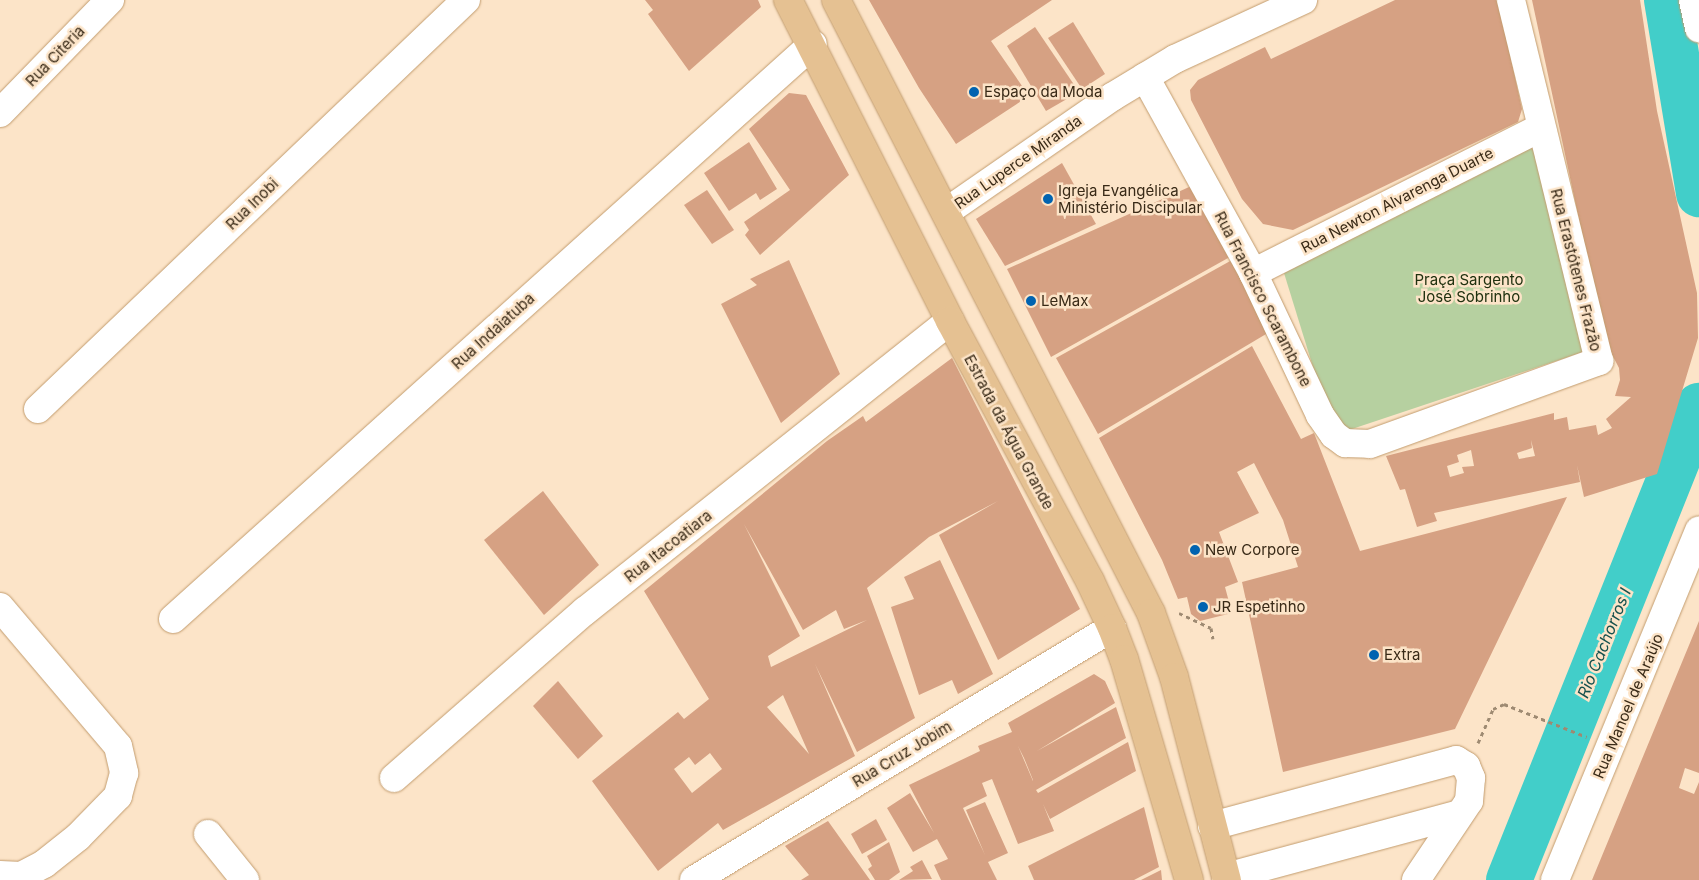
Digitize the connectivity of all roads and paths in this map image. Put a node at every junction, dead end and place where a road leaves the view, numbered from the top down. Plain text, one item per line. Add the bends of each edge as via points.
1 (110, 0) edge
2 (466, 0) edge
3 (788, 0) edge
4 (836, 0) edge
5 (1302, 0) edge
6 (1511, 0) edge
7 (1693, 0) edge
8 (1699, 28) edge
9 (813, 44) junction
10 (1145, 77) junction
11 (0, 113) edge
12 (1540, 128) junction
13 (946, 212) junction
14 (1253, 273) junction
15 (950, 321) junction
16 (38, 409) dead end
17 (1370, 444) joint
18 (1699, 531) edge
19 (0, 606) edge
20 (1151, 613) junction
21 (173, 619) dead end
22 (1112, 628) junction
23 (1213, 639) dead end
24 (1595, 741) dead end
25 (394, 778) dead end
26 (1471, 778) junction
27 (1202, 784) junction
28 (1165, 794) junction
29 (1460, 814) junction
30 (1212, 826) junction
31 (208, 834) dead end
32 (1260, 874) edge
33 (0, 875) edge
34 (1226, 878) edge
35 (245, 880) edge
36 (694, 880) edge
37 (1189, 880) edge
38 (1416, 880) edge
39 (1555, 880) edge

1 - 11 street, Rua Citeria
2 - 16 street, Rua Inobi
3 - 9 main road, Estrada da Água Grande
4 - 13 main road
5 - 10 street, Rua Luperce Miranda via 1175,59
6 - 12 street, Rua Erastótenes Frazão
7 - 8 street
9 - 15 main road, Estrada da Água Grande
9 - 21 street, Rua Indaiatuba
10 - 13 street, Rua Luperce Miranda
10 - 14 street, Rua Francisco Scarambone
12 - 14 street, Rua Newton Alvarenga Duarte
12 - 17 street, Rua Erastótenes Frazão via 1599,361
13 - 20 main road
14 - 17 street, Rua Francisco Scarambone via 1320,415 1345,443
15 - 22 main road, Estrada da Água Grande
15 - 25 street, Rua Itacoatiara via 585,611
18 - 39 street, Rua Manoel de Araújo
19 - 33 street via 118,746 124,774 118,796 78,838 44,864 21,876
20 - 23 path via 1184,614 1211,628
20 - 27 main road via 1171,668
22 - 28 main road, Estrada da Água Grande
22 - 36 street, Rua Cruz Jobim
24 - 26 path via 1504,704 1493,709 1477,744
26 - 29 street via 1469,801
26 - 30 street via 1466,766 1456,760 1447,761
27 - 28 main road
27 - 30 main road
28 - 37 main road, Estrada da Água Grande
29 - 32 street
29 - 38 street
30 - 34 main road
31 - 35 street
32 - 34 street

